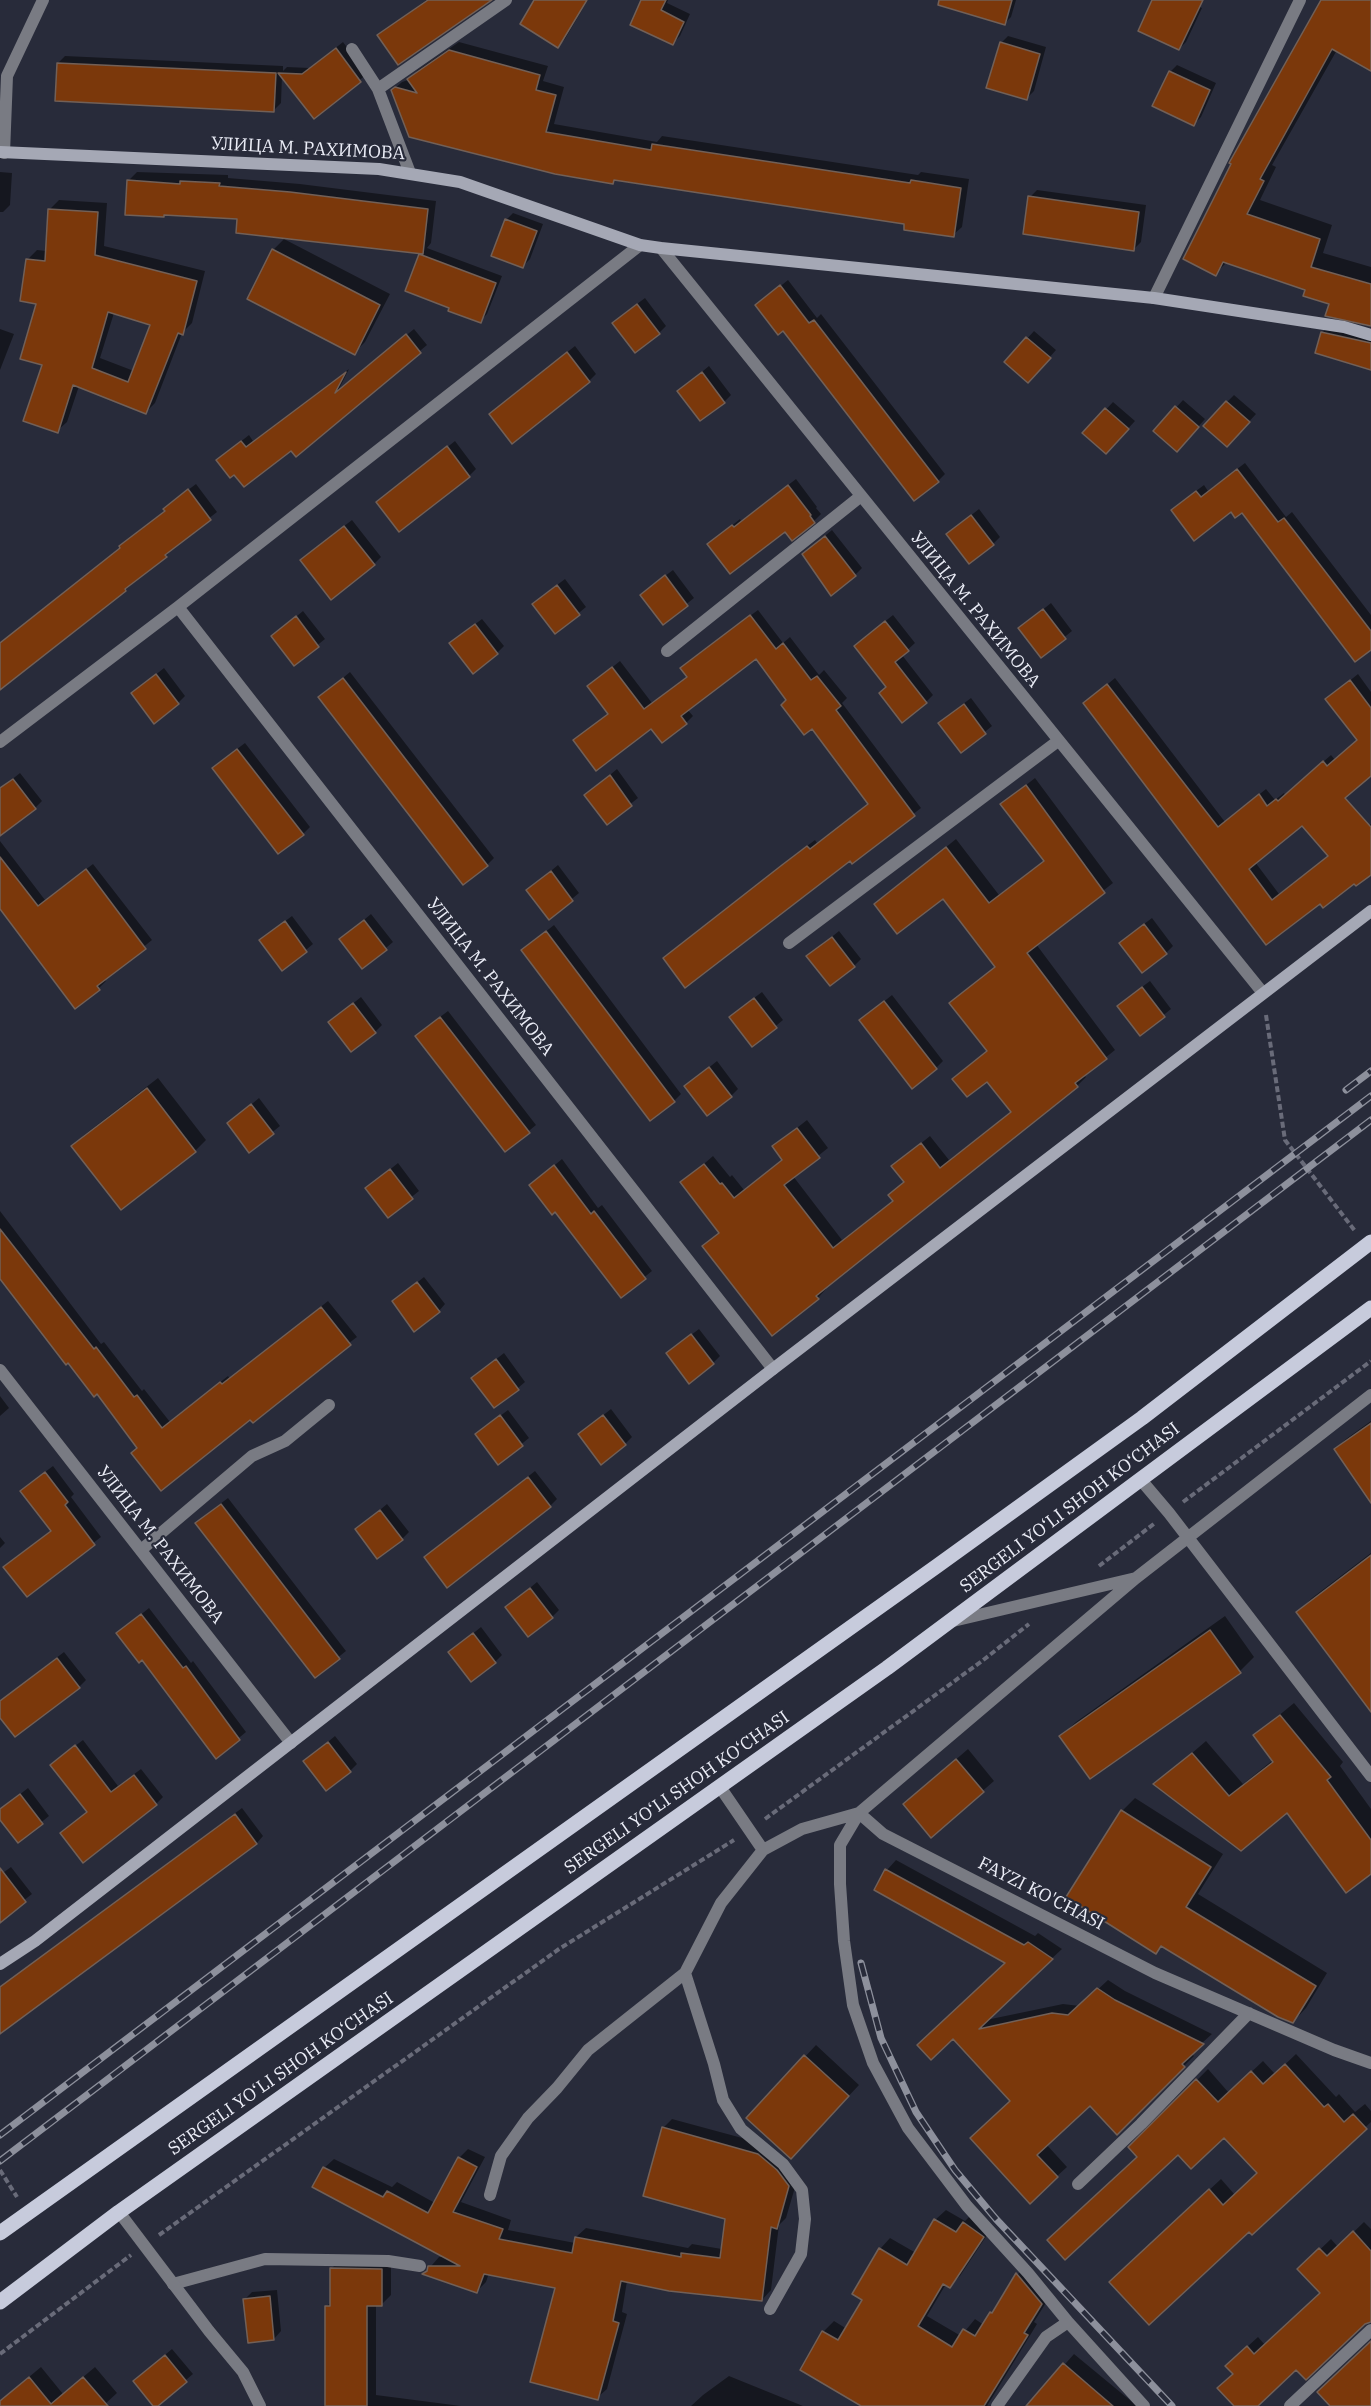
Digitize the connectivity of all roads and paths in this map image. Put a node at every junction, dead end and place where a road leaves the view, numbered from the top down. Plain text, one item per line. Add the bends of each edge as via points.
1 (44, 0) edge
2 (506, 0) edge
3 (1300, 0) edge
4 (352, 50) dead end
5 (378, 89) junction
6 (2, 152) edge
7 (410, 173) junction
8 (640, 245) junction
9 (661, 248) junction
10 (1154, 298) junction
11 (1371, 335) edge
12 (861, 496) junction
13 (178, 607) junction
14 (666, 651) dead end
15 (1058, 741) junction
16 (0, 742) edge
17 (1371, 911) edge
18 (789, 943) dead end
19 (1263, 993) junction
20 (1369, 1244) edge
21 (1371, 1308) edge
22 (1371, 1361) edge
23 (773, 1369) junction
24 (0, 1370) edge
25 (1371, 1395) edge
26 (329, 1404) dead end
27 (1141, 1480) junction
28 (1169, 1513) junction
29 (1188, 1538) junction
30 (141, 1550) junction
31 (1091, 1573) dead end
32 (1136, 1578) junction
33 (1037, 1617) dead end
34 (949, 1622) junction
35 (291, 1743) junction
36 (1371, 1776) edge
37 (720, 1787) junction
38 (859, 1813) junction
39 (749, 1830) junction
40 (763, 1850) junction
41 (0, 1964) edge
42 (686, 1973) junction
43 (1249, 2013) junction
44 (1371, 2063) edge
45 (0, 2170) edge
46 (1078, 2184) dead end
47 (489, 2195) dead end
48 (28, 2212) junction
49 (119, 2212) junction
50 (0, 2234) edge
51 (144, 2246) junction
52 (420, 2266) dead end
53 (173, 2284) junction
54 (0, 2301) edge
55 (770, 2309) dead end
56 (1068, 2322) junction
57 (1371, 2330) edge
58 (0, 2354) edge
59 (260, 2406) edge
60 (997, 2406) edge
61 (1144, 2406) edge
62 (1290, 2406) edge

1 - 6 street via 7,76
2 - 5 street
3 - 10 street
4 - 5 street
5 - 7 street
6 - 7 street, УЛИЦА М. РАХИМОВА
7 - 8 street, УЛИЦА М. РАХИМОВА via 460,182
8 - 9 street, УЛИЦА М. РАХИМОВА
8 - 13 street
9 - 10 street, УЛИЦА М. РАХИМОВА
9 - 12 street, УЛИЦА М. РАХИМОВА
10 - 11 street, УЛИЦА М. РАХИМОВА via 1344,327
12 - 14 street
12 - 15 street, УЛИЦА М. РАХИМОВА
13 - 16 street
13 - 23 street, УЛИЦА М. РАХИМОВА
15 - 18 street
15 - 19 street, УЛИЦА М. РАХИМОВА
17 - 19 street
19 - 20 path via 1285,1140
19 - 23 street
20 - 48 main road, SERGELI YO‘LI SHOH KO‘CHASI via 1142,1418
21 - 27 main road, SERGELI YO‘LI SHOH KO‘CHASI
22 - 28 path
23 - 35 street
24 - 30 street, УЛИЦА М. РАХИМОВА
25 - 29 street
26 - 30 street via 285,1441 252,1456
27 - 28 street
27 - 34 main road, SERGELI YO‘LI SHOH KO‘CHASI
28 - 29 street
28 - 31 path
29 - 32 street
29 - 36 street
30 - 35 street, УЛИЦА М. РАХИМОВА
32 - 34 street
32 - 38 street
33 - 39 path
34 - 37 main road, SERGELI YO‘LI SHOH KO‘CHASI
35 - 41 street
37 - 39 street
37 - 49 main road, SERGELI YO‘LI SHOH KO‘CHASI
38 - 40 street via 802,1829
38 - 43 street, FAYZI KO'CHASI via 883,1834 1155,1973
38 - 56 street via 840,1845 841,1896 853,2005 873,2063 908,2128 967,2206
39 - 40 street
39 - 51 path via 559,1948
40 - 42 street via 721,1903
42 - 47 street via 588,2050 528,2118 501,2156
42 - 55 street via 723,2100 741,2130 783,2164 802,2190 806,2219 801,2254
43 - 44 street, FAYZI KO'CHASI
43 - 46 street
45 - 48 path
48 - 50 main road, SERGELI YO‘LI SHOH KO‘CHASI
49 - 51 street
49 - 54 main road, SERGELI YO‘LI SHOH KO‘CHASI
51 - 53 street
51 - 58 path
52 - 53 street via 388,2261 265,2259
53 - 59 street via 243,2372
56 - 60 street via 1046,2337
56 - 61 street
57 - 62 street

